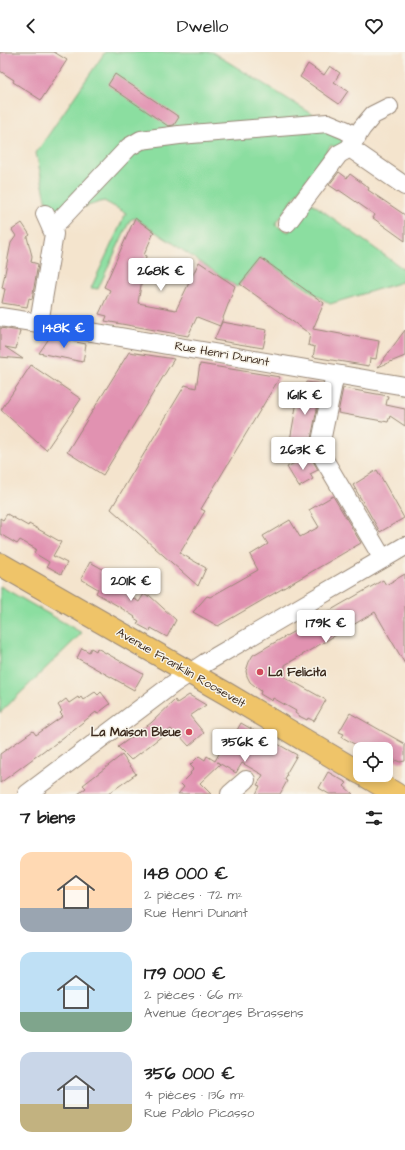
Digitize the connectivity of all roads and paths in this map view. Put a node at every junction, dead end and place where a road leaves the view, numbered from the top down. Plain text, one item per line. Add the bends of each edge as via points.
1 (388, 106) dead end
2 (353, 143) junction
3 (405, 186) edge
4 (287, 223) dead end
5 (0, 317) edge
6 (39, 323) junction
7 (335, 374) junction
8 (405, 386) edge
9 (405, 546) edge
10 (382, 559) junction
11 (0, 564) edge
12 (190, 673) junction
13 (353, 769) edge
14 (246, 780) dead end
15 (376, 782) edge
16 (27, 794) edge
17 (230, 794) edge
18 (396, 794) edge

1 - 2 street via 373,115
2 - 3 street
2 - 4 street via 340,154
2 - 6 street via 345,130 328,124 141,140 129,147 60,220 48,221 54,234
5 - 6 street, Rue Henri Dunant
6 - 7 street, Rue Henri Dunant
7 - 8 street, Rue Henri Dunant
7 - 10 street via 319,451
9 - 10 street
10 - 12 street
11 - 12 main road, Avenue Franklin Roosevelt
12 - 13 main road, Avenue Franklin Roosevelt
12 - 16 street
14 - 17 street
15 - 18 main road

